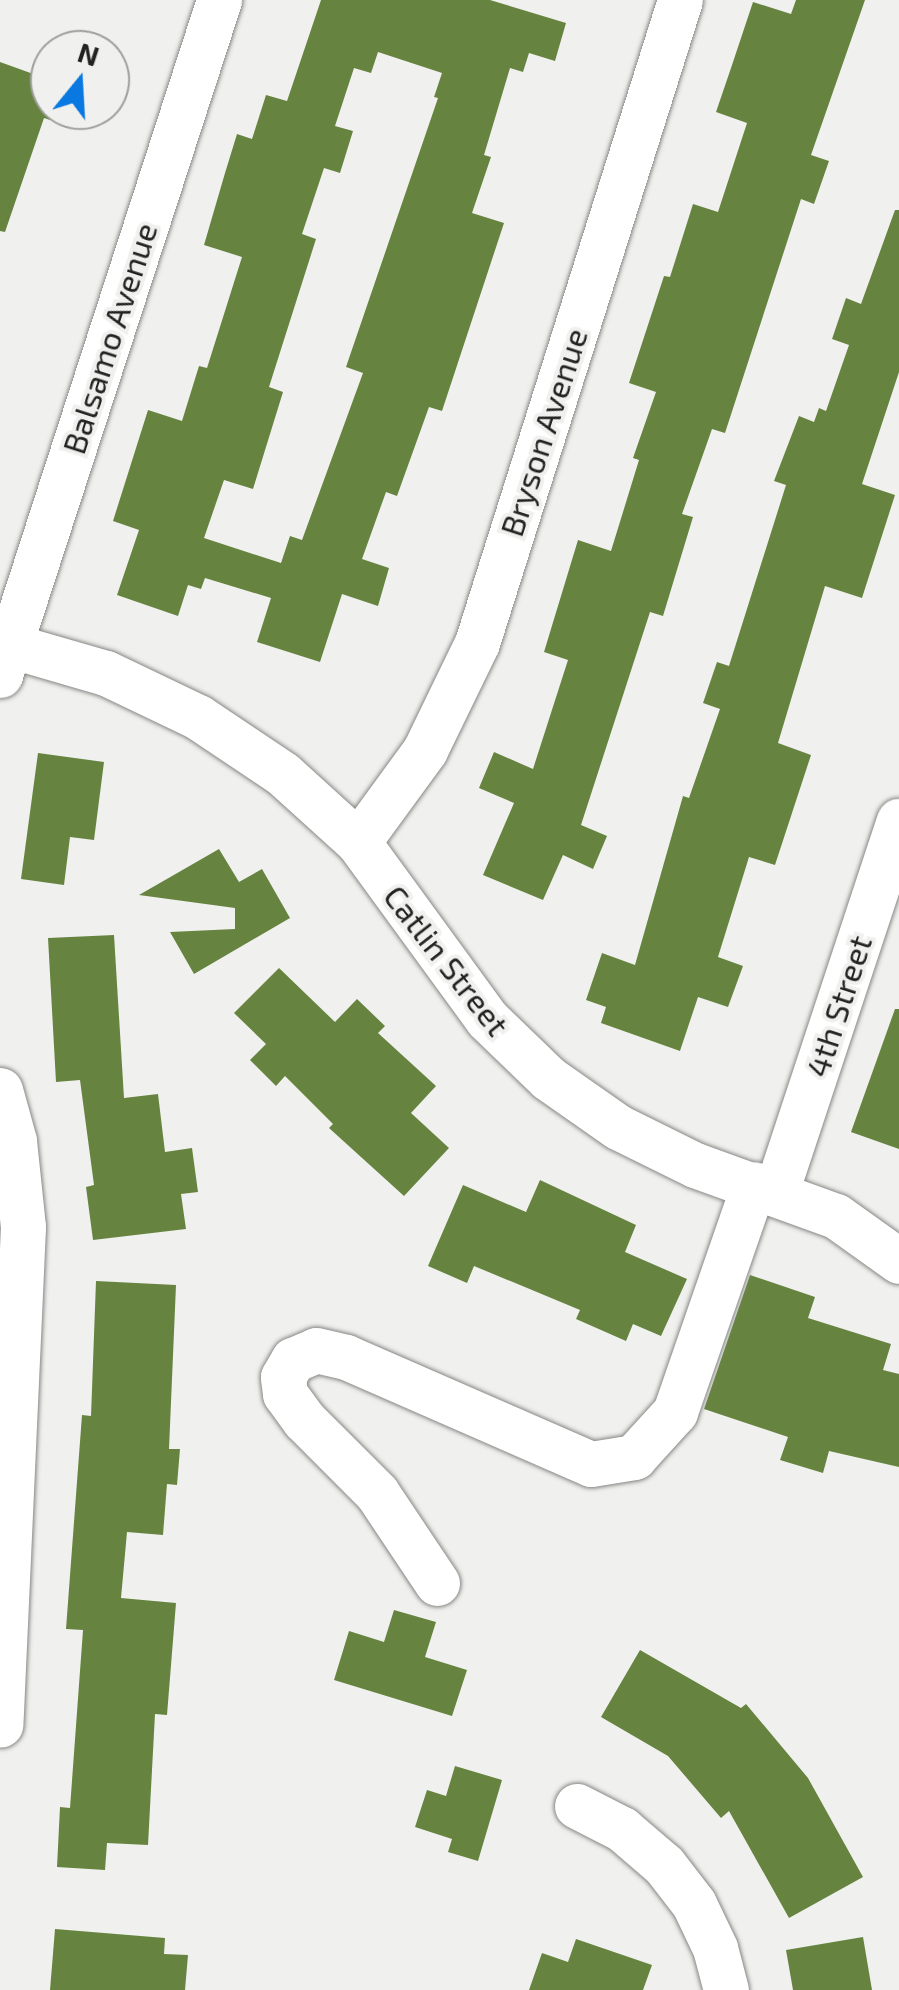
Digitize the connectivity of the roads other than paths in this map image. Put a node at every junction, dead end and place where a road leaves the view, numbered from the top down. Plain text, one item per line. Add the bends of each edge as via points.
1 (219, 0) edge
2 (680, 0) edge
3 (4, 660) edge
4 (899, 820) edge
5 (358, 842) junction
6 (0, 1090) edge
7 (765, 1188) junction
8 (899, 1261) edge
9 (436, 1583) dead end
10 (0, 1724) edge
11 (577, 1806) dead end
12 (726, 1990) edge

1 - 3 street, Balsamo Avenue
2 - 5 street, Bryson Avenue via 476,642 425,750
3 - 5 street, Catlin Street via 106,674 198,717 283,774
4 - 7 street, 4th Street
5 - 7 street, Catlin Street via 486,1019 548,1078 618,1127 695,1165
6 - 10 street via 14,1142 23,1227
7 - 8 street, Catlin Street via 836,1216
7 - 9 street, 4th Street via 675,1412 634,1456 591,1464 346,1357 316,1350 293,1360 283,1377 285,1394 377,1493
11 - 12 street via 622,1830 664,1865 694,1904

